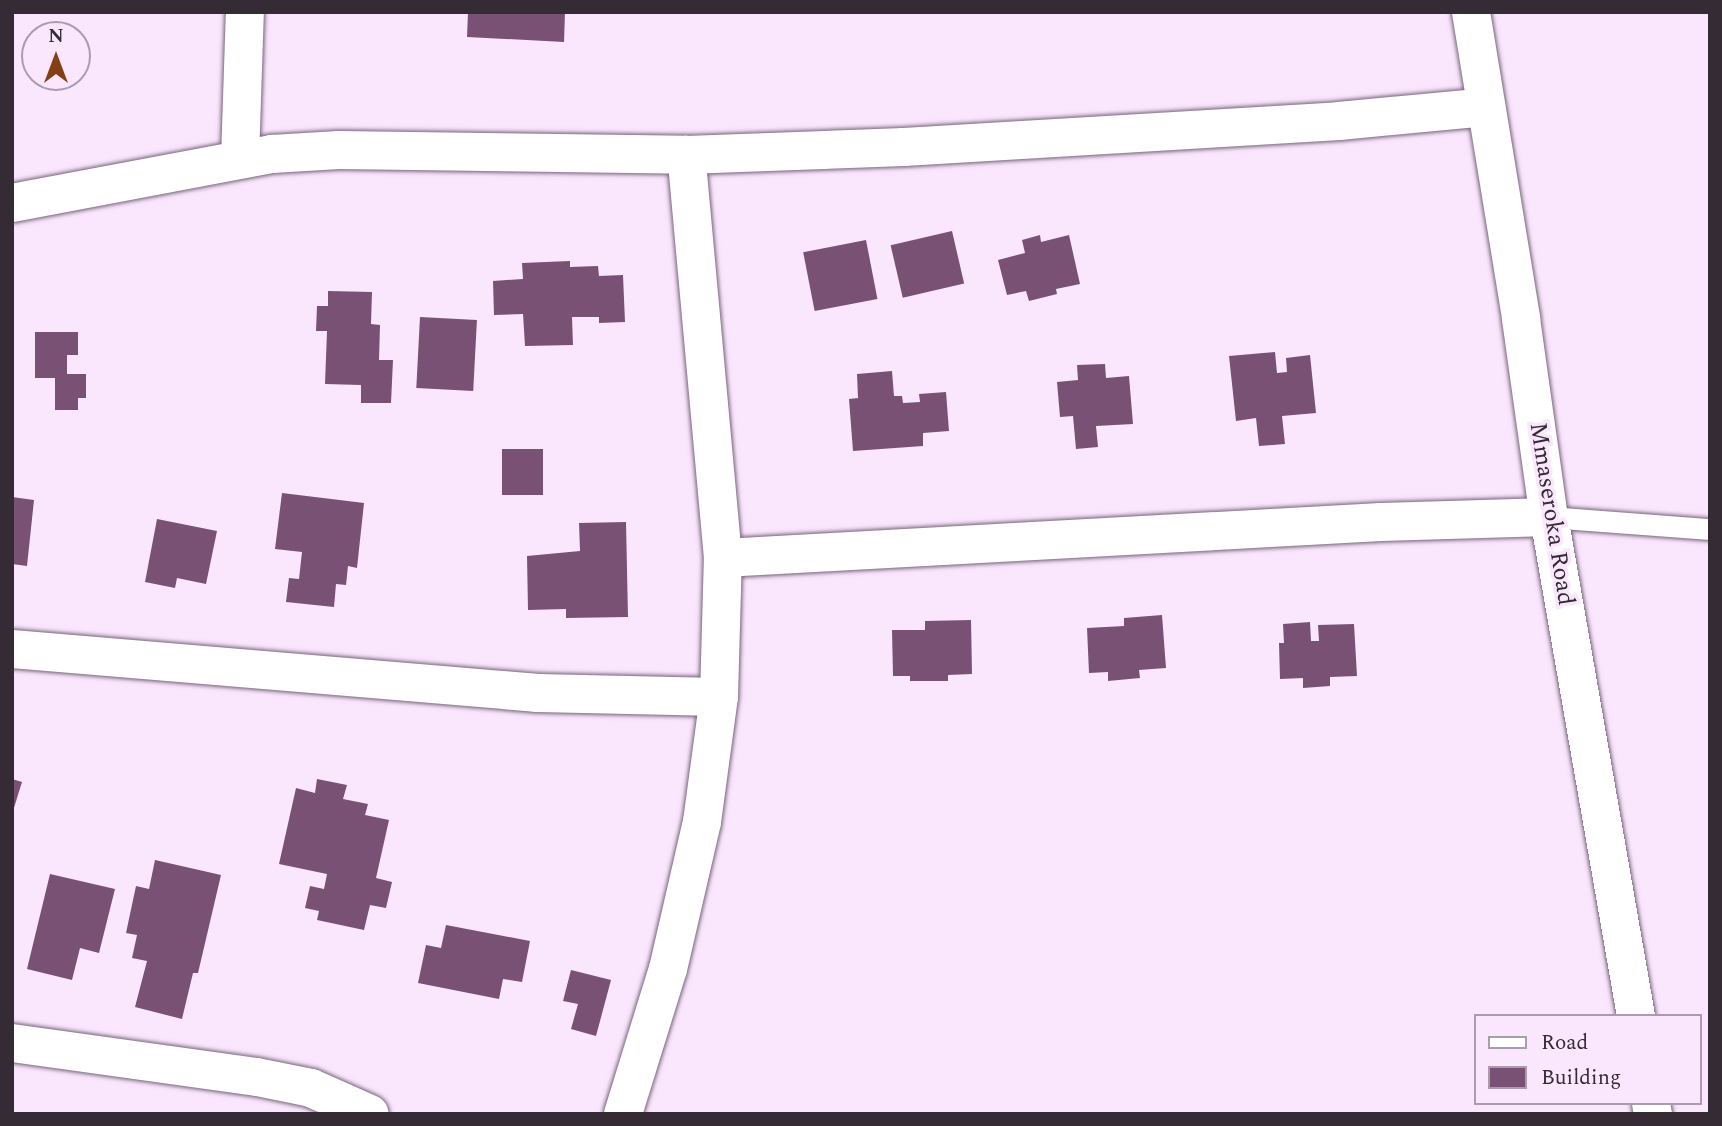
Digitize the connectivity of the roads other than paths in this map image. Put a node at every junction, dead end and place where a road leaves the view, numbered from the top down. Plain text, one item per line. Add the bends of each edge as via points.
1 (245, 12) edge
2 (1471, 12) edge
3 (1486, 107) junction
4 (686, 155) junction
5 (240, 159) junction
6 (12, 203) edge
7 (1549, 517) junction
8 (1710, 529) edge
9 (723, 558) junction
10 (12, 649) edge
11 (719, 697) junction
12 (1636, 1014) edge
13 (12, 1043) edge
14 (370, 1114) edge
15 (623, 1114) edge

1 - 5 street
2 - 3 street, Mmaseroka Road
3 - 4 street via 1339,121
3 - 7 street, Mmaseroka Road
4 - 5 street via 339,150
4 - 9 street
5 - 6 street
7 - 8 lane
7 - 9 street
7 - 12 street, Mmaseroka Road
9 - 11 street
10 - 11 street via 538,694
11 - 15 street via 702,822 671,956
13 - 14 street via 257,1077 311,1088

